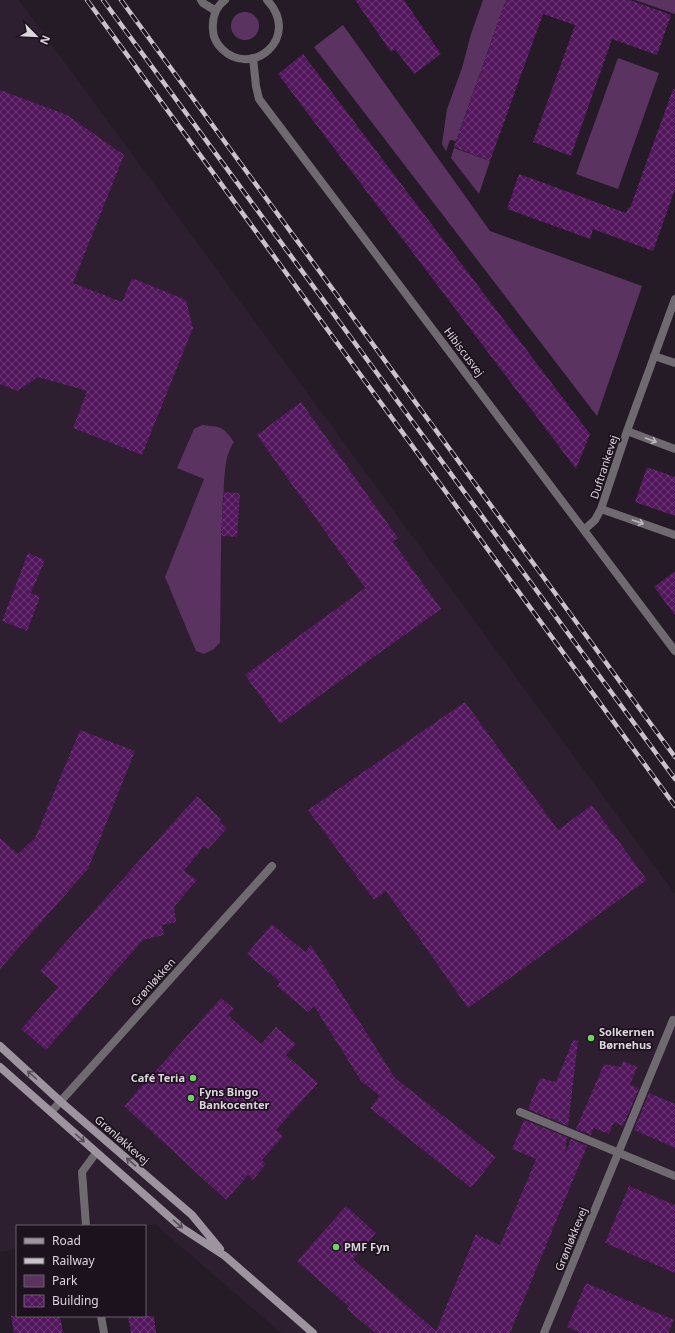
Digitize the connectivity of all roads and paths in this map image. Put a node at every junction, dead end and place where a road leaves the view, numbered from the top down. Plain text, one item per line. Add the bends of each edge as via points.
1 (201, 0) edge
2 (225, 0) edge
3 (272, 1) edge
4 (216, 11) junction
5 (253, 58) junction
6 (675, 299) edge
7 (654, 356) junction
8 (675, 363) edge
9 (627, 431) junction
10 (675, 449) edge
11 (601, 509) junction
12 (584, 530) junction
13 (675, 535) edge
14 (675, 651) edge
15 (272, 866) dead end
16 (673, 1020) dead end
17 (0, 1046) edge
18 (0, 1067) edge
19 (61, 1102) junction
20 (51, 1112) junction
21 (520, 1112) dead end
22 (96, 1153) junction
23 (618, 1153) junction
24 (675, 1176) edge
25 (86, 1225) edge
26 (225, 1256) junction
27 (101, 1317) edge
28 (104, 1333) edge
29 (314, 1333) edge
30 (544, 1333) edge

1 - 4 street
2 - 4 street
3 - 5 street via 279,18 276,41 269,50
4 - 5 street via 213,34 218,44 226,53 236,58
5 - 12 street, Hibiscusvej via 260,99
6 - 7 street, Duftrankevej
7 - 8 street
7 - 9 street, Duftrankevej
9 -> 10 street, Duftrankevej
9 - 11 street, Duftrankevej
11 - 12 street, Duftrankevej via 595,520
11 -> 13 street, Duftrankevej
12 - 14 street, Hibiscusvej
15 - 19 street, Grønløkken
16 - 23 street, Grønløkkevej
19 -> 17 main road, Grønløkkevej
18 - 20 main road, Grønløkkevej
19 - 20 street, Grønløkken
26 -> 19 main road, Grønløkkevej via 192,1215
20 -> 22 main road, Grønløkkevej
21 - 23 street
22 - 25 street via 82,1172
22 -> 26 main road, Grønløkkevej via 182,1228
23 - 24 street
23 - 30 street, Grønløkkevej
26 - 29 main road, Grønløkkevej
27 - 28 street

